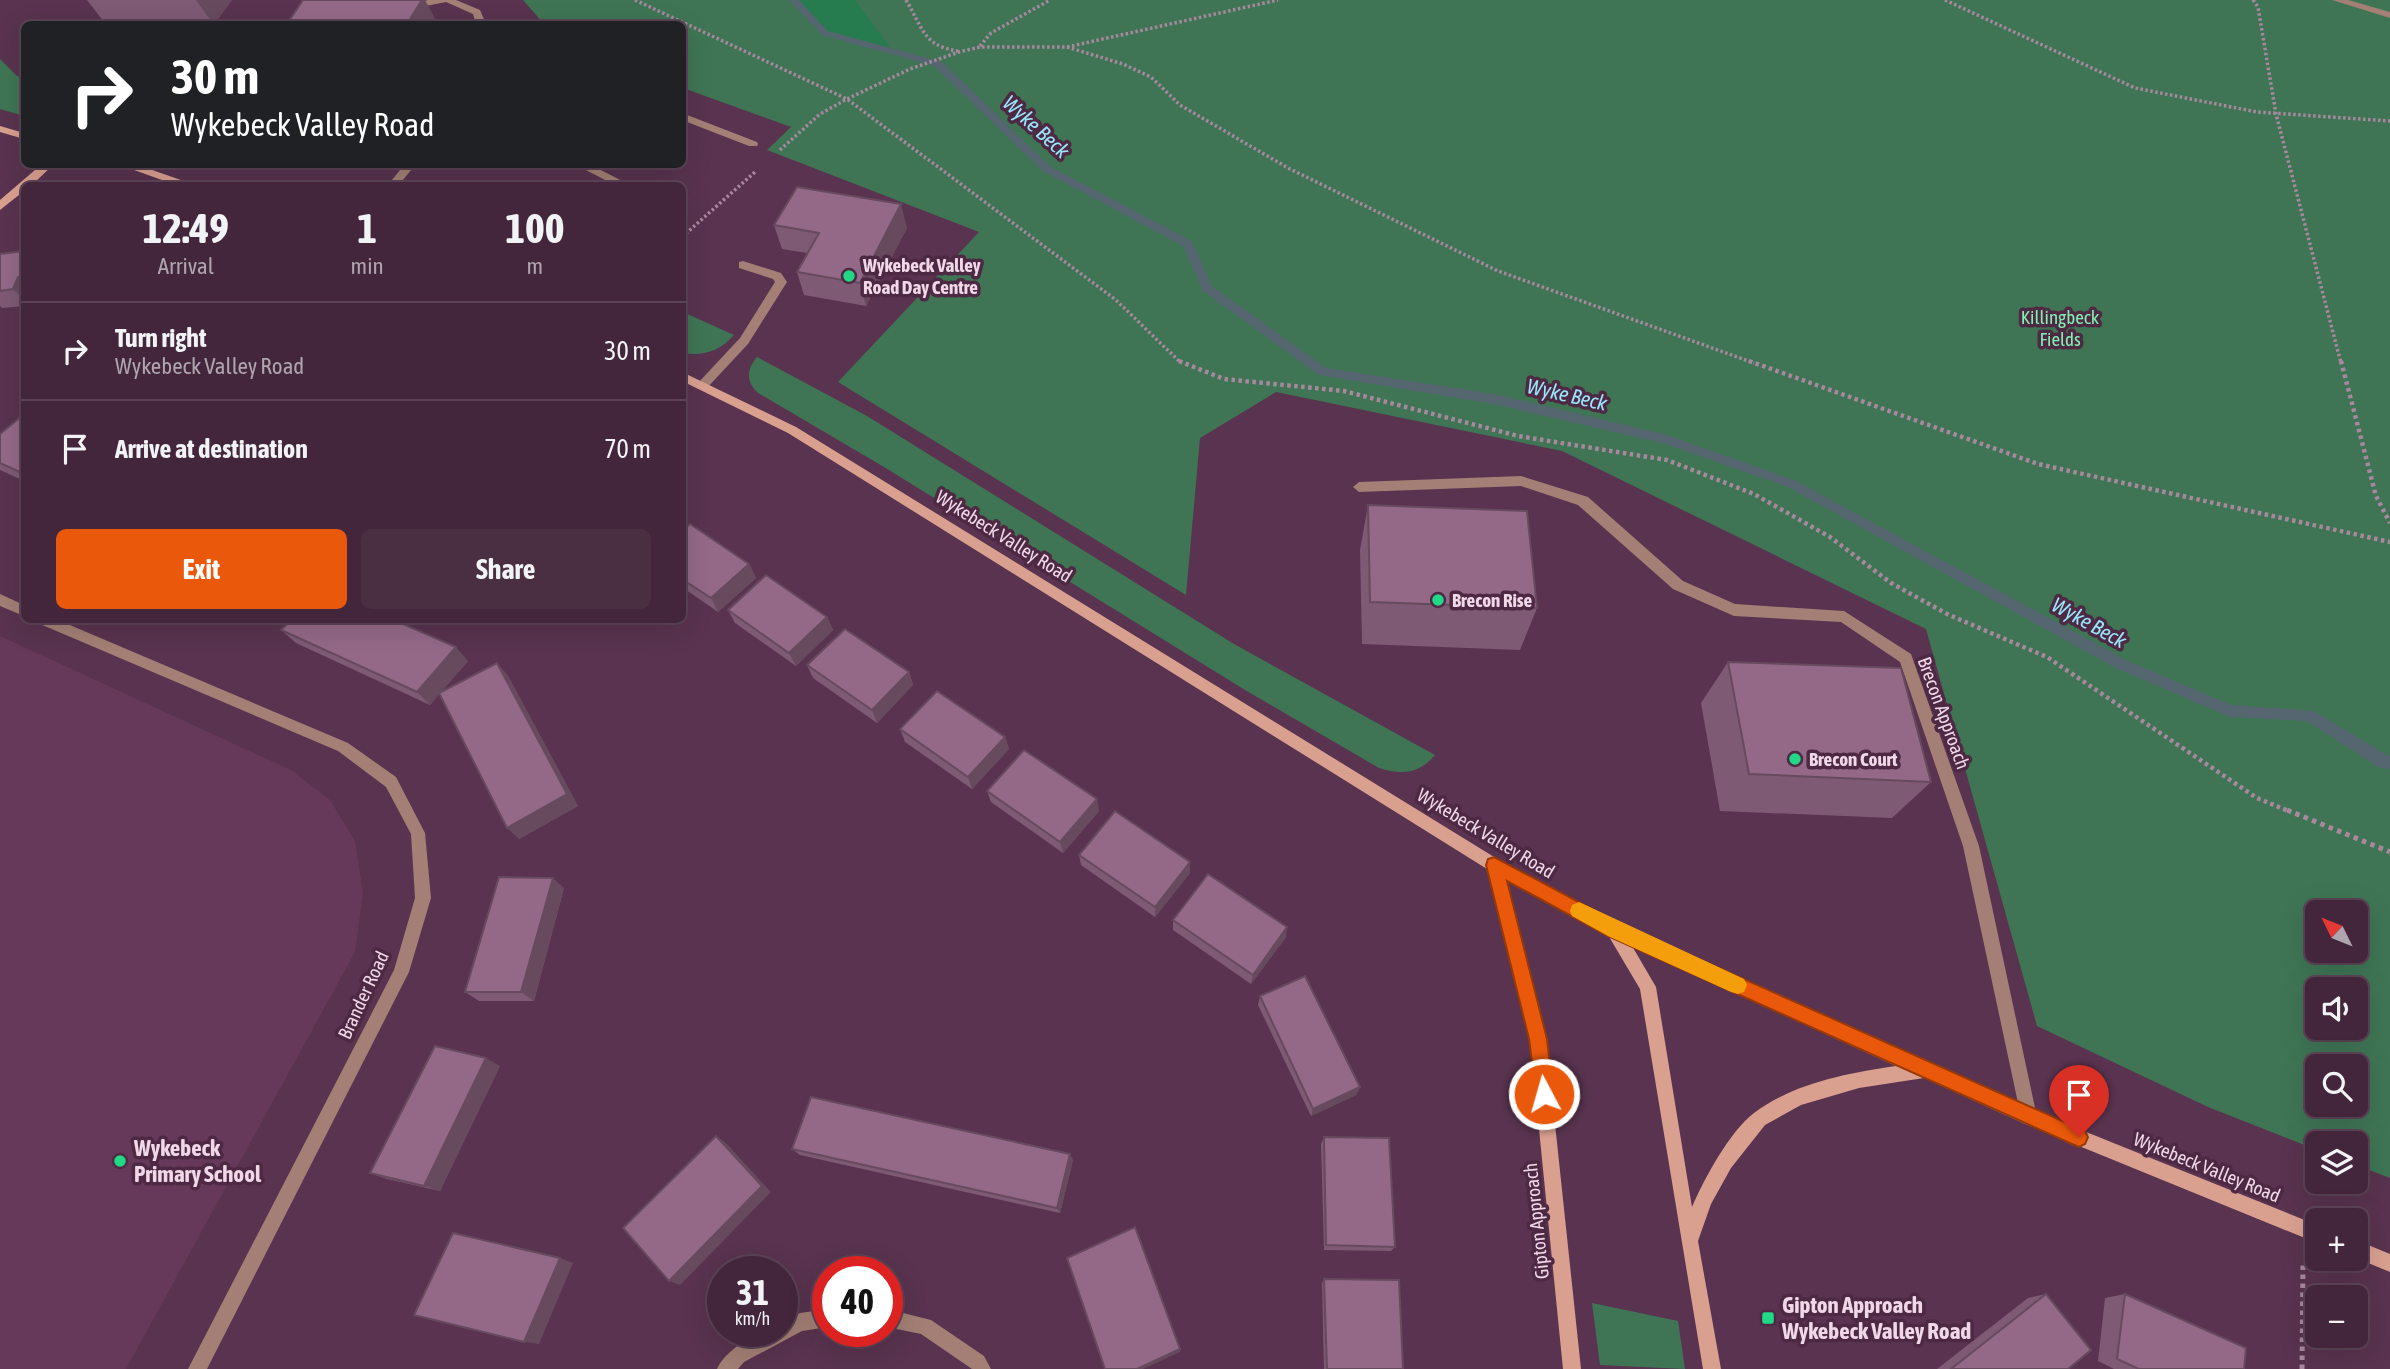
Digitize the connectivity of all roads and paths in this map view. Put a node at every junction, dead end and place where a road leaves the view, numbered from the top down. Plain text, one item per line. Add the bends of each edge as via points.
1 (446, 0) edge
2 (635, 0) edge
3 (906, 0) edge
4 (1050, 0) edge
5 (1278, 0) edge
6 (1945, 0) edge
7 (2253, 0) edge
8 (2337, 0) edge
9 (397, 8) edge
10 (2390, 15) edge
11 (480, 21) edge
12 (680, 21) edge
13 (686, 24) edge
14 (979, 47) junction
15 (1067, 47) junction
16 (959, 52) junction
17 (847, 99) junction
18 (2276, 114) junction
19 (686, 118) edge
20 (2390, 121) edge
21 (0, 128) edge
22 (21, 135) edge
23 (753, 144) dead end
24 (771, 158) dead end
25 (761, 167) dead end
26 (44, 168) edge
27 (135, 168) edge
28 (408, 168) edge
29 (588, 168) edge
30 (28, 182) edge
31 (180, 182) edge
32 (395, 182) edge
33 (618, 182) edge
34 (21, 188) edge
35 (0, 206) edge
36 (686, 233) edge
37 (743, 265) dead end
38 (686, 378) edge
39 (702, 386) junction
40 (1359, 488) dead end
41 (2390, 523) edge
42 (2390, 542) edge
43 (0, 600) edge
44 (21, 610) edge
45 (52, 623) edge
46 (1494, 865) junction
47 (1614, 930) junction
48 (1924, 1070) junction
49 (2029, 1117) junction
50 (2305, 1229) edge
51 (1689, 1242) junction
52 (2368, 1254) edge
53 (2390, 1263) edge
54 (2308, 1271) edge
55 (812, 1320) edge
56 (903, 1321) edge
57 (197, 1369) edge
58 (726, 1369) edge
59 (982, 1369) edge
60 (1572, 1369) edge
61 (1712, 1369) edge
62 (2302, 1369) edge

1 - 9 street
1 - 11 street via 477,12
2 - 12 path
3 - 16 path via 930,41 938,48
4 - 14 path via 991,33
5 - 15 path
6 - 18 path via 2135,88
7 - 18 path via 2258,6
8 - 10 street
13 - 17 path
14 - 15 path
14 - 16 path
15 - 42 path via 1151,78 1180,105 1288,168 1498,271 2038,464
16 - 17 path
17 - 24 path via 820,114
18 - 20 path
18 - 41 path via 2376,496
19 - 23 street
21 - 22 street
25 - 36 path
26 - 30 street
27 - 31 street
28 - 32 street
29 - 33 street
34 - 35 street
37 - 39 street via 777,276 781,282 744,341
38 - 39 street, Wykebeck Valley Road
39 - 46 street, Wykebeck Valley Road via 792,430
40 - 49 street, Brecon Approach via 1521,481 1583,501 1678,585 1734,610 1844,617 1906,659 1971,846
43 - 44 street
45 - 57 street, Brander Road via 343,747 391,782 418,833 423,898 401,972
46 - 47 street, Wykebeck Valley Road
46 - 60 street, Gipton Approach via 1538,1039
47 - 48 street, Wykebeck Valley Road
47 - 51 street via 1648,987
48 - 49 street, Wykebeck Valley Road
48 - 51 street via 1854,1080 1811,1092 1758,1120 1724,1161 1698,1209
49 - 50 street, Wykebeck Valley Road
51 - 61 street
52 - 53 street
54 - 62 path
55 - 58 street via 800,1322 738,1356
56 - 59 street via 925,1326

